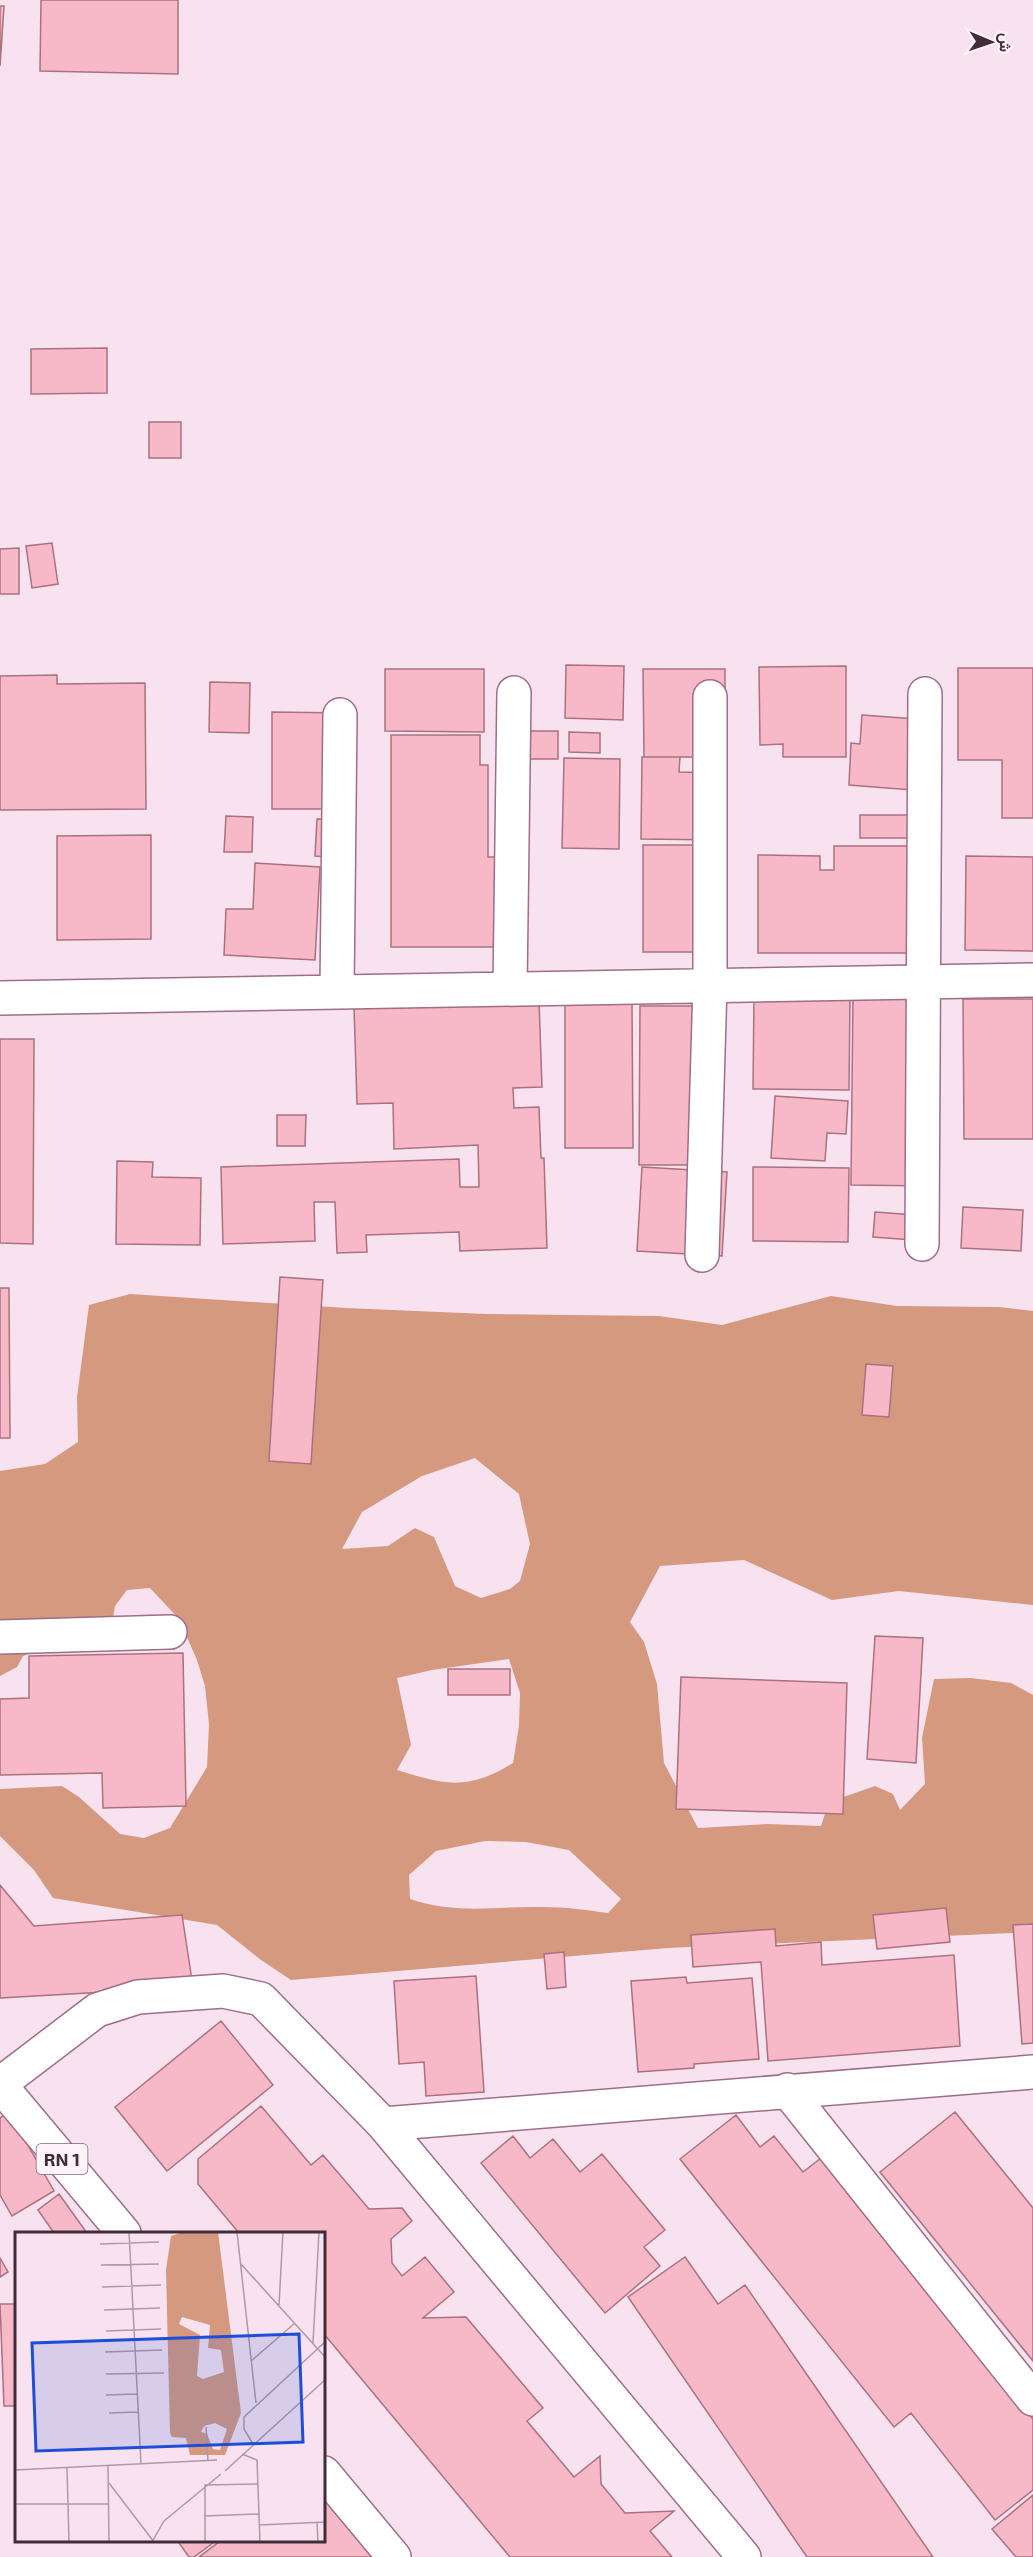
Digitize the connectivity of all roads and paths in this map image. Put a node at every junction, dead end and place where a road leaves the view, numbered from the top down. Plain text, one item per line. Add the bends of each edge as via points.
1 (514, 693) dead end
2 (925, 694) dead end
3 (710, 696) dead end
4 (340, 715) dead end
5 (1033, 980) edge
6 (922, 981) junction
7 (710, 985) junction
8 (510, 988) junction
9 (337, 992) junction
10 (0, 998) edge
11 (922, 1244) dead end
12 (702, 1255) dead end
13 (170, 1632) dead end
14 (0, 1637) edge
15 (1033, 2072) edge
16 (0, 2084) edge
17 (787, 2090) junction
18 (383, 2124) junction
19 (122, 2232) edge
20 (1033, 2399) edge
21 (326, 2475) edge
22 (394, 2557) edge
23 (744, 2557) edge

1 - 8 street
2 - 6 street
3 - 7 street
4 - 9 street
5 - 6 street
6 - 7 street
6 - 11 street
7 - 8 street
7 - 12 street
8 - 9 street
9 - 10 street
13 - 14 street
15 - 17 street
16 - 18 street via 97,2010 138,1997 223,1991 261,1999
16 - 19 street, RN 1
17 - 18 street
17 - 20 street
18 - 23 street
21 - 22 street

